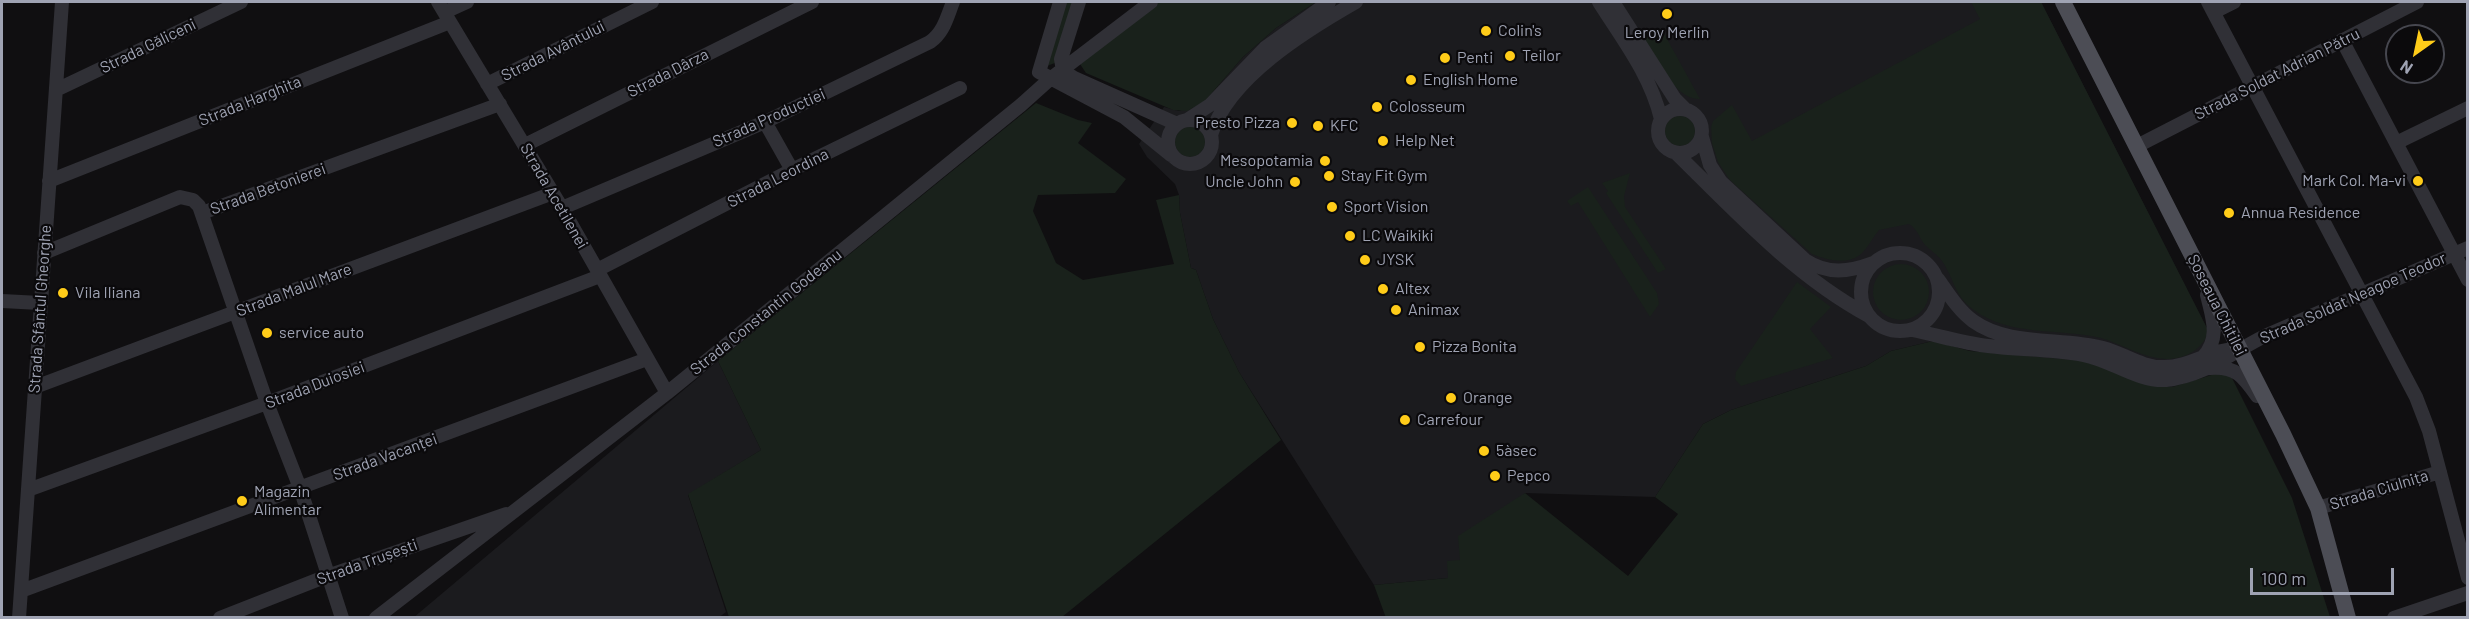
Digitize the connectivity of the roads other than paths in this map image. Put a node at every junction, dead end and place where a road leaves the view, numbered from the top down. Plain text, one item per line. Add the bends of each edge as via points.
1 (241, 2) edge
2 (467, 2) edge
3 (652, 2) edge
4 (812, 2) edge
5 (953, 2) edge
6 (1060, 2) edge
7 (1079, 2) edge
8 (1151, 2) edge
9 (1329, 2) edge
10 (1356, 2) edge
11 (1599, 2) edge
12 (1612, 2) edge
13 (2063, 2) edge
14 (2234, 2) edge
15 (2417, 2) edge
16 (64, 3) edge
17 (2211, 7) edge
18 (444, 12) edge
19 (2342, 40) junction
20 (1063, 71) junction
21 (1050, 79) junction
22 (487, 84) junction
23 (2253, 86) junction
24 (960, 88) dead end
25 (56, 90) junction
26 (500, 104) junction
27 (2468, 108) edge
28 (1685, 109) junction
29 (1661, 119) junction
30 (765, 122) junction
31 (1182, 122) junction
32 (1211, 135) junction
33 (1702, 137) junction
34 (2396, 143) junction
35 (525, 145) junction
36 (2137, 146) junction
37 (1676, 153) junction
38 (1171, 154) junction
39 (792, 170) junction
40 (50, 181) junction
41 (553, 193) junction
42 (562, 208) junction
43 (202, 213) junction
44 (2461, 251) edge
45 (44, 253) junction
46 (1873, 263) junction
47 (599, 273) junction
48 (1938, 279) junction
49 (2468, 280) edge
50 (2205, 282) junction
51 (2364, 294) junction
52 (2, 301) edge
53 (40, 303) junction
54 (236, 312) junction
55 (1869, 316) junction
56 (1912, 330) junction
57 (2239, 349) junction
58 (647, 359) junction
59 (2206, 363) junction
60 (34, 387) junction
61 (667, 393) junction
62 (267, 404) junction
63 (2276, 422) junction
64 (2439, 471) junction
65 (300, 488) junction
66 (28, 490) junction
67 (2318, 508) junction
68 (516, 510) junction
69 (327, 576) junction
70 (2468, 578) edge
71 (21, 591) junction
72 (2468, 593) edge
73 (19, 618) edge
74 (220, 618) edge
75 (342, 618) edge
76 (376, 618) edge
77 (2348, 618) edge
78 (2394, 618) edge

1 - 25 street, Strada Găliceni
2 - 18 street, Strada Harghita
3 - 22 street, Strada Avântului
4 - 35 street, Strada Dârza
5 - 30 street, Strada Productiei via 944,27 930,42
6 - 21 street via 1038,70
7 - 20 street via 1060,59
8 - 20 street, Strada Constantin Godeanu
9 - 31 street via 1265,48 1209,105
10 - 32 street via 1268,62 1224,108
11 - 29 street via 1648,78
12 - 28 street
13 - 36 main road, Șoseaua Chitilei
14 - 17 street
15 - 19 street, Strada Soldat Adrian Pătru
16 - 25 street, Strada Sfântul Gheorghe
17 - 23 street
18 - 22 street, Strada Acetilenei
18 - 40 street, Strada Harghita
19 - 23 street, Strada Soldat Adrian Pătru
19 - 34 street
20 - 21 street, Strada Constantin Godeanu
20 - 31 street
21 - 38 street via 1124,117
21 - 61 street, Strada Constantin Godeanu
22 - 26 street, Strada Acetilenei
23 - 36 street, Strada Soldat Adrian Pătru
23 - 51 street
24 - 39 street, Strada Leordina
25 - 40 street, Strada Sfântul Gheorghe
26 - 35 street, Strada Acetilenei
26 - 43 street, Strada Betonierei
27 - 34 street
28 - 29 street via 1671,110
28 - 33 street via 1701,122
29 - 37 street via 1661,143
30 - 39 street
30 - 42 street, Strada Productiei
31 - 32 street via 1199,122
31 - 38 street via 1169,135
32 - 38 street via 1209,153 1201,162 1184,164
33 - 37 street via 1695,148
33 - 46 street via 1720,182 1805,260 1836,272
34 - 44 street
35 - 41 street, Strada Acetilenei
36 - 50 main road, Șoseaua Chitilei
37 - 55 street via 1800,270
39 - 47 street, Strada Leordina
40 - 45 street, Strada Sfântul Gheorghe
41 - 42 street, Strada Acetilenei
41 - 54 street, Strada Malul Mare
42 - 47 street, Strada Acetilenei
43 - 45 street, Strada Betonierei via 193,200 180,197
43 - 54 street
44 - 49 street
44 - 51 street, Strada Soldat Neagoe Teodor
45 - 53 street, Strada Sfântul Gheorghe
46 - 48 street via 1896,253 1909,254 1926,263
46 - 55 street via 1866,272 1861,295
47 - 58 street, Strada Acetilenei
47 - 62 street, Strada Duiosiei
48 - 56 street via 1936,310 1922,326
48 - 59 street via 1959,308 1993,331 2096,346 2160,368
50 - 57 main road, Șoseaua Chitilei
50 - 59 street via 2215,332
51 - 57 street, Strada Soldat Neagoe Teodor
51 - 64 street via 2416,397
52 - 53 street
53 - 60 street, Strada Sfântul Gheorghe
54 - 60 street, Strada Malul Mare
54 - 62 street
55 - 56 street via 1885,329
56 - 59 street via 1985,345 2083,355 2158,380 2168,380
57 - 59 street, Strada Soldat Neagoe Teodor via 2224,348
57 - 63 main road, Șoseaua Chitilei
58 - 61 street, Strada Acetilenei
58 - 65 street, Strada Vacanței
59 - 63 street via 2242,375
60 - 66 street, Strada Sfântul Gheorghe
61 - 68 street, Strada Constantin Godeanu
62 - 65 street
62 - 66 street, Strada Duiosiei
63 - 67 main road, Șoseaua Chitilei
64 - 67 street, Strada Ciulnița
64 - 70 street
65 - 69 street
65 - 71 street, Strada Vacanței
66 - 71 street, Strada Sfântul Gheorghe
67 - 77 main road, Șoseaua Chitilei
68 - 69 street, Strada Trușești
68 - 76 street, Strada Constantin Godeanu
69 - 74 street, Strada Trușești
69 - 75 street
71 - 73 street, Strada Sfântul Gheorghe
72 - 78 street

